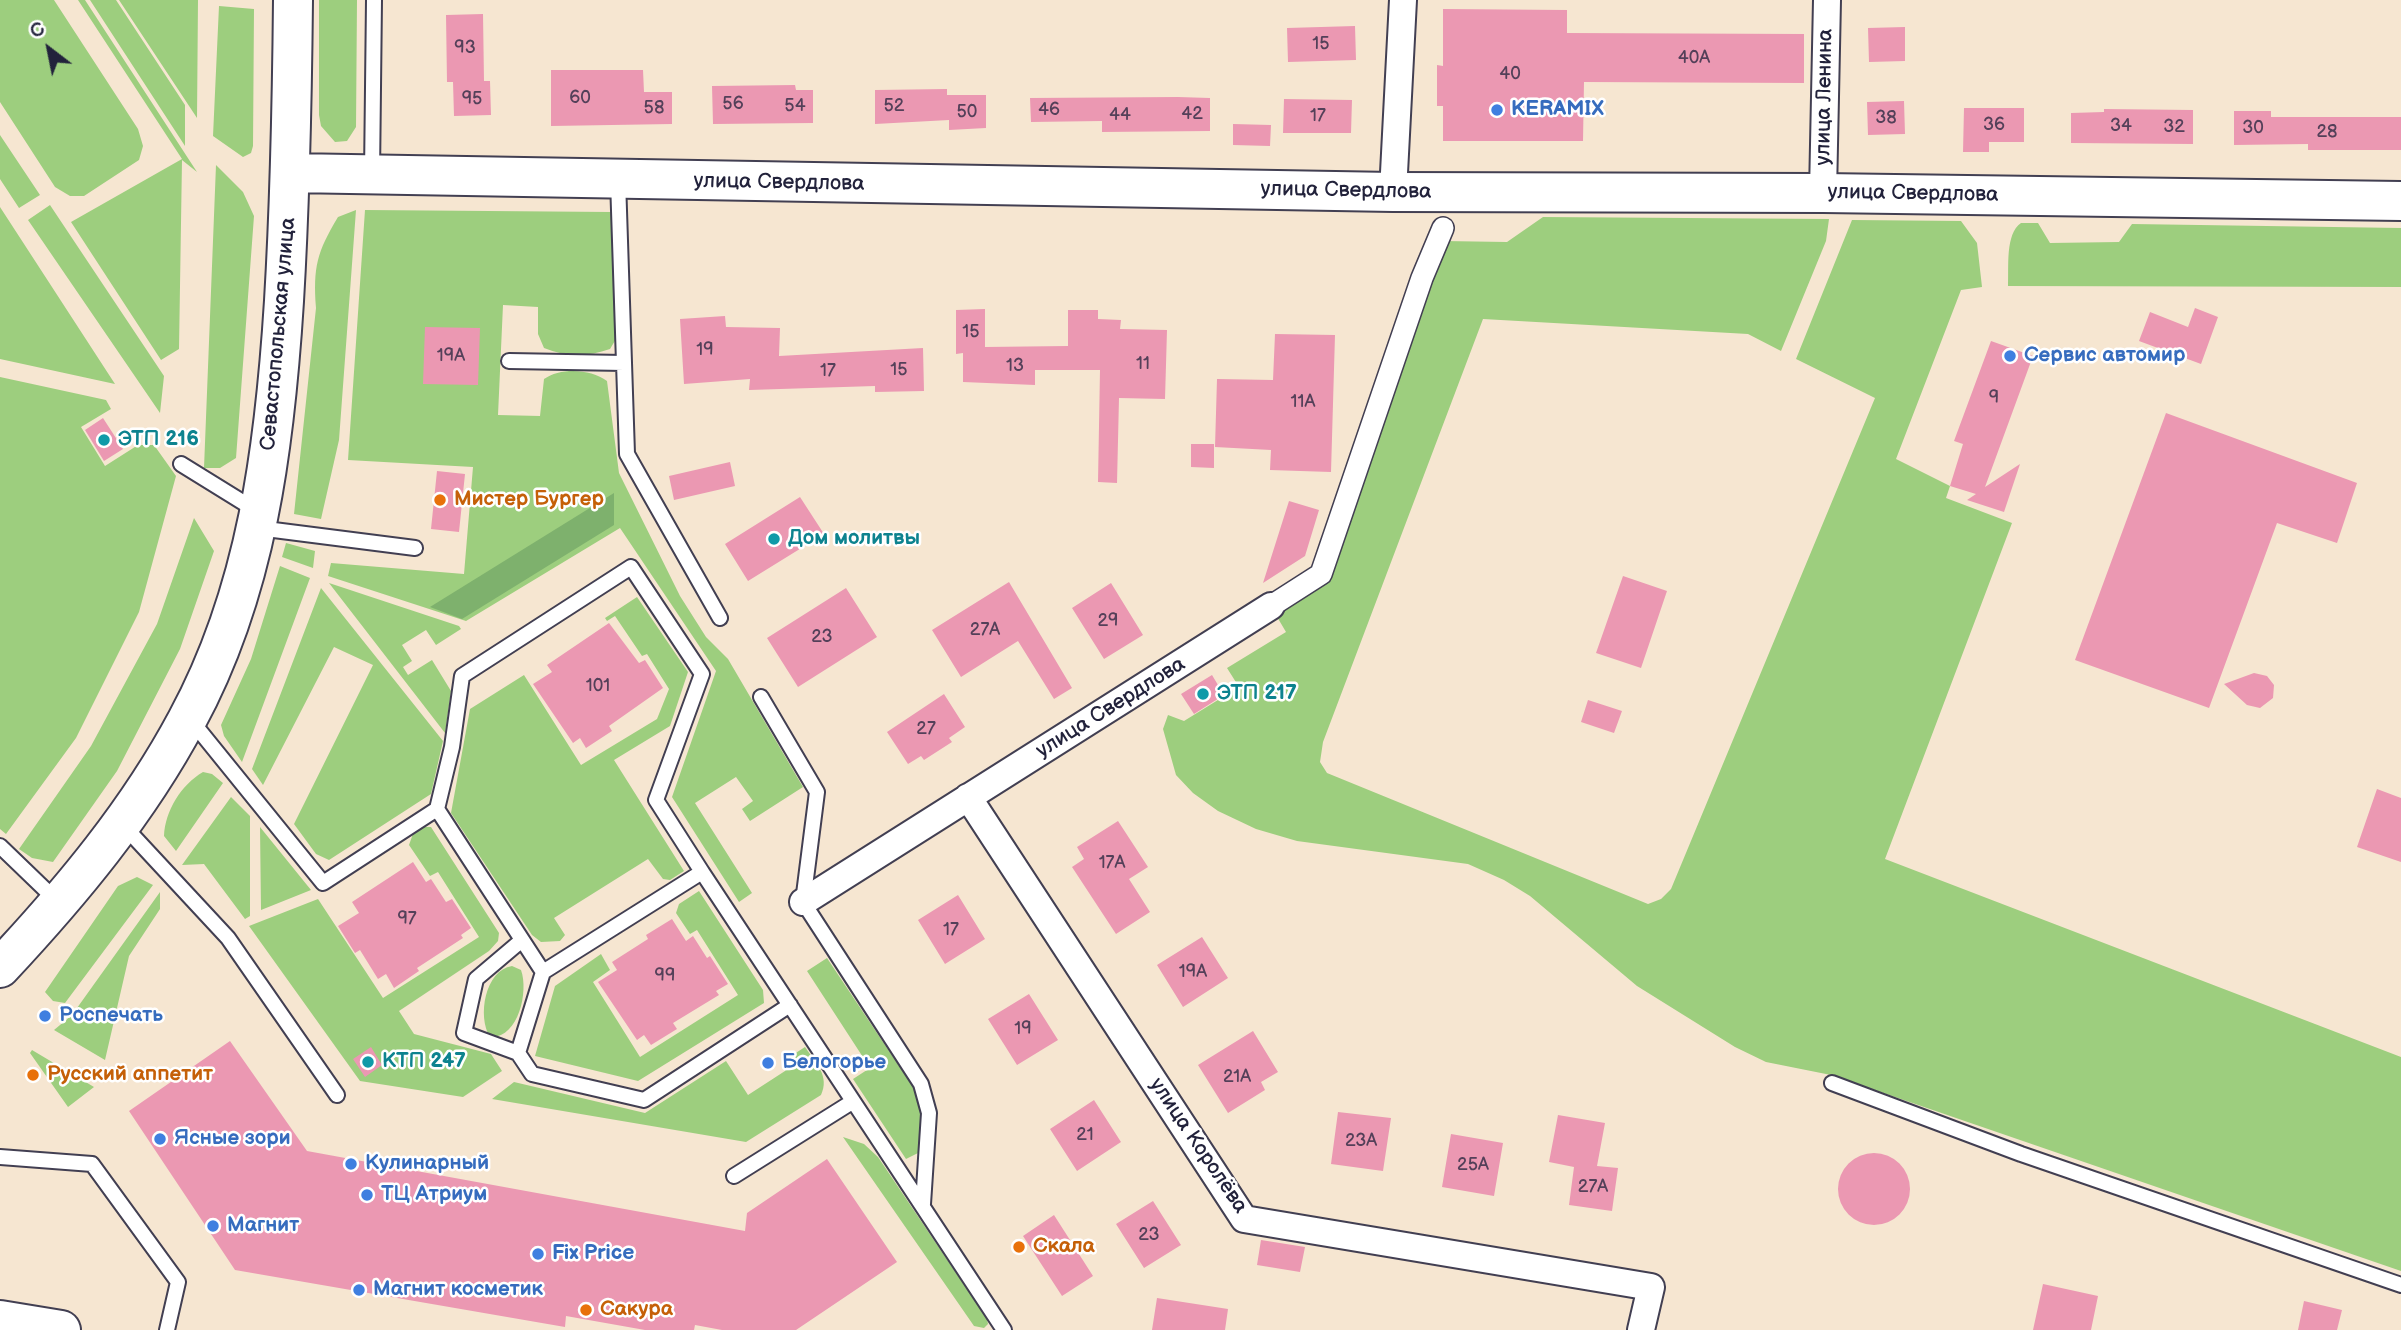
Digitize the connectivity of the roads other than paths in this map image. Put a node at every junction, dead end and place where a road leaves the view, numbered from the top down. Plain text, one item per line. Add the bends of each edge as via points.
1 (293, 0) edge
2 (374, 0) edge
3 (1403, 0) edge
4 (1827, 0) edge
5 (292, 173) junction
6 (372, 176) junction
7 (618, 180) junction
8 (1393, 192) junction
9 (1823, 193) junction
10 (2401, 201) edge
11 (1443, 228) dead end
12 (509, 361) dead end
13 (624, 363) junction
14 (181, 464) dead end
15 (259, 520) junction
16 (415, 548) dead end
17 (1271, 606) joint
18 (720, 618) dead end
19 (761, 697) dead end
20 (189, 718) junction
21 (968, 797) junction
22 (437, 809) junction
23 (122, 824) junction
24 (0, 846) edge
25 (702, 872) junction
26 (803, 902) junction
27 (60, 904) junction
28 (522, 940) junction
29 (0, 968) edge
30 (543, 972) junction
31 (790, 1005) junction
32 (518, 1053) junction
33 (1832, 1083) dead end
34 (337, 1095) dead end
35 (852, 1102) junction
36 (0, 1157) edge
37 (734, 1176) dead end
38 (923, 1204) junction
39 (2401, 1285) edge
40 (0, 1320) edge
41 (61, 1330) edge
42 (167, 1330) edge
43 (1004, 1330) edge
44 (1641, 1330) edge

1 - 5 main road, Севастопольская улица
2 - 6 lane
3 - 8 street
4 - 9 street, улица Ленина
5 - 6 main road, улица Свердлова
5 - 15 main road, Севастопольская улица via 278,396
6 - 7 main road, улица Свердлова
7 - 8 main road, улица Свердлова
7 - 13 lane
8 - 9 main road, улица Свердлова
9 - 10 main road, улица Свердлова
11 - 17 street, улица Свердлова via 1321,574
12 - 13 lane
13 - 18 lane via 627,454
14 - 15 lane
15 - 16 lane
15 - 20 main road, Севастопольская улица via 227,632
17 - 21 street, улица Свердлова
19 - 26 lane via 817,792
20 - 22 lane via 323,884
20 - 23 main road, Севастопольская улица
21 - 26 street, улица Свердлова
21 - 44 street, улица Королёва via 1244,1219 1651,1287
22 - 25 lane via 462,676 631,567 702,674 656,800
22 - 28 lane
23 - 27 main road, Севастопольская улица
23 - 34 lane via 228,938
24 - 27 lane
25 - 30 lane
25 - 31 lane
26 - 38 lane via 921,1084 929,1113
27 - 29 main road, Севастопольская улица
28 - 30 lane
28 - 32 lane via 476,979 464,1033
30 - 32 lane
31 - 32 lane via 644,1100 533,1074
31 - 35 lane
33 - 39 lane via 2021,1154
35 - 37 lane
35 - 38 lane
36 - 42 lane via 92,1164 178,1282
38 - 43 lane
40 - 41 main road

